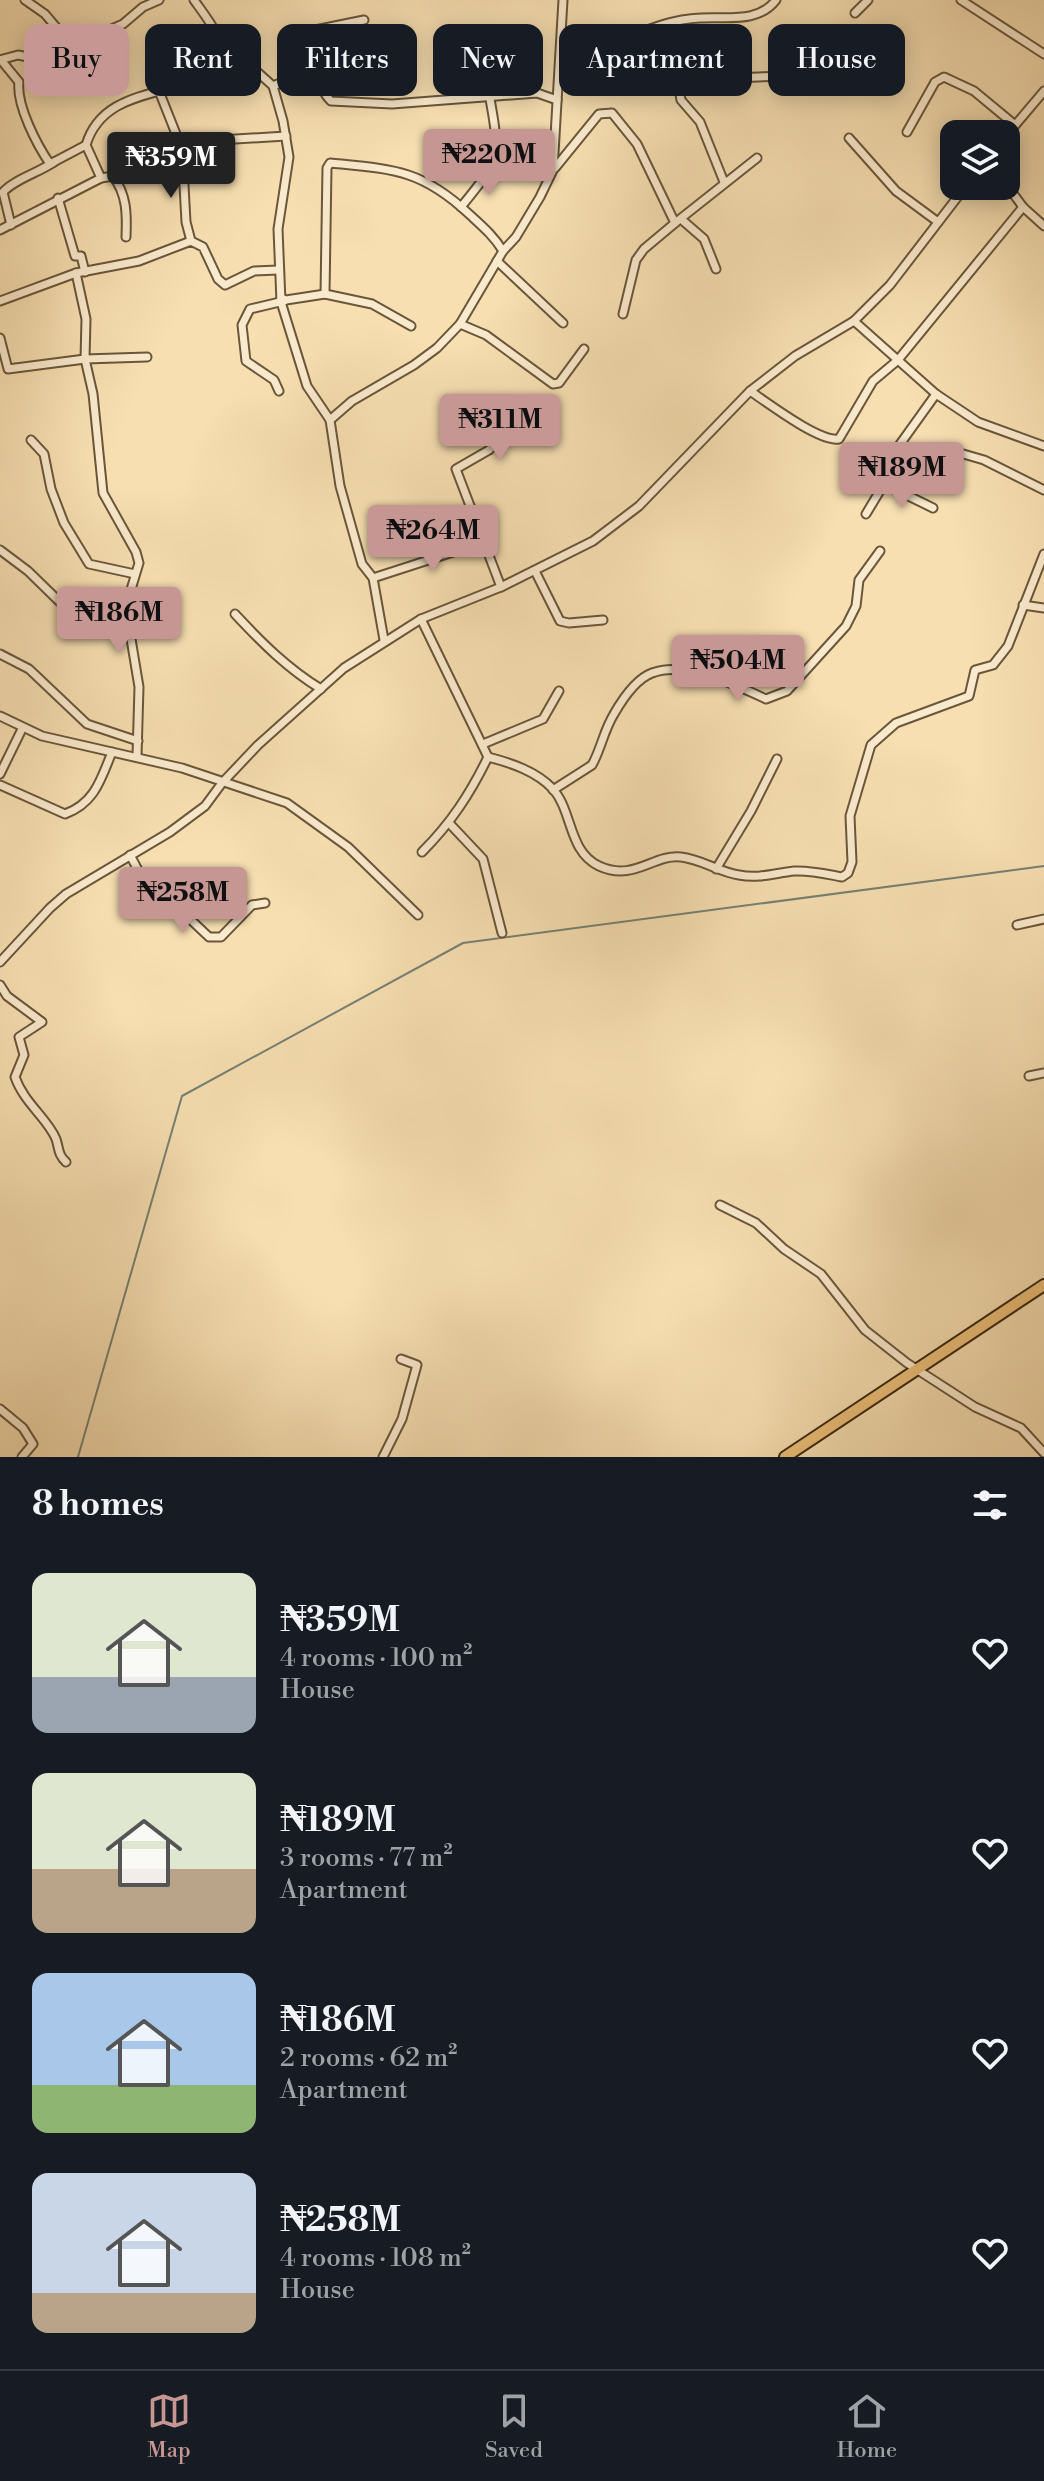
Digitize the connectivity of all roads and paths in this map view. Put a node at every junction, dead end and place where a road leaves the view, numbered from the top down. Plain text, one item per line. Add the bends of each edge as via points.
1 (25, 0) edge
2 (159, 0) edge
3 (194, 0) edge
4 (563, 0) edge
5 (776, 0) edge
6 (868, 0) edge
7 (961, 0) edge
8 (855, 13) dead end
9 (364, 20) dead end
10 (53, 24) edge
11 (123, 24) edge
12 (209, 24) edge
13 (344, 24) edge
14 (562, 24) edge
15 (665, 24) edge
16 (1044, 54) edge
17 (24, 56) edge
18 (1, 60) edge
19 (261, 75) edge
20 (768, 77) edge
21 (559, 78) edge
22 (277, 84) edge
23 (273, 86) junction
24 (1044, 91) edge
25 (145, 96) edge
26 (161, 96) edge
27 (326, 96) edge
28 (490, 99) junction
29 (557, 100) junction
30 (1009, 120) edge
31 (1019, 120) edge
32 (907, 132) dead end
33 (286, 136) junction
34 (849, 138) dead end
35 (86, 145) junction
36 (182, 149) junction
37 (757, 158) dead end
38 (50, 164) junction
39 (553, 170) junction
40 (101, 178) junction
41 (724, 182) junction
42 (2, 192) edge
43 (58, 198) junction
44 (955, 200) edge
45 (1018, 200) edge
46 (461, 207) junction
47 (1023, 207) junction
48 (678, 221) junction
49 (938, 222) junction
50 (11, 225) junction
51 (1044, 226) edge
52 (0, 230) edge
53 (126, 237) dead end
54 (191, 241) junction
55 (503, 251) junction
56 (497, 261) junction
57 (716, 269) dead end
58 (278, 270) junction
59 (80, 273) junction
60 (325, 294) junction
61 (283, 300) junction
62 (0, 301) edge
63 (623, 314) dead end
64 (854, 321) junction
65 (563, 323) dead end
66 (460, 324) junction
67 (411, 326) dead end
68 (0, 338) edge
69 (584, 349) dead end
70 (147, 357) dead end
71 (85, 359) junction
72 (898, 360) junction
73 (279, 391) dead end
74 (750, 391) junction
75 (936, 394) junction
76 (330, 420) junction
77 (519, 420) dead end
78 (31, 440) dead end
79 (1044, 446) edge
80 (953, 451) dead end
81 (884, 484) junction
82 (1044, 490) edge
83 (933, 508) dead end
84 (866, 514) dead end
85 (484, 542) junction
86 (0, 550) edge
87 (880, 551) dead end
88 (1044, 554) edge
89 (535, 571) junction
90 (135, 574) junction
91 (373, 578) junction
92 (501, 587) junction
93 (129, 596) junction
94 (1023, 605) junction
95 (1044, 608) edge
96 (235, 614) dead end
97 (421, 619) junction
98 (603, 620) dead end
99 (384, 640) junction
100 (0, 654) edge
101 (321, 689) junction
102 (559, 691) dead end
103 (0, 716) edge
104 (22, 729) junction
105 (138, 741) junction
106 (483, 744) junction
107 (112, 752) junction
108 (137, 756) junction
109 (488, 757) junction
110 (777, 759) dead end
111 (0, 774) edge
112 (222, 783) junction
113 (0, 785) edge
114 (553, 790) junction
115 (450, 824) junction
116 (422, 852) dead end
117 (130, 855) junction
118 (716, 869) junction
119 (265, 903) dead end
120 (418, 915) dead end
121 (1044, 919) edge
122 (1017, 925) dead end
123 (502, 933) dead end
124 (0, 962) edge
125 (0, 985) edge
126 (1044, 1073) edge
127 (1029, 1076) dead end
128 (66, 1162) dead end
129 (720, 1205) dead end
130 (1044, 1285) edge
131 (401, 1359) dead end
132 (0, 1409) edge
133 (1044, 1453) edge
134 (22, 1457) edge
135 (383, 1457) edge
136 (785, 1457) edge

1 - 10 street
2 - 11 street
3 - 12 street
4 - 14 street
5 - 15 street via 759,14
6 - 8 street
7 - 16 street
9 - 13 street
17 - 18 street
18 - 38 street via 19,82 30,129
19 - 23 street
20 - 41 street via 679,89 681,100 700,122
21 - 29 street
22 - 23 street
23 - 33 street
24 - 31 street
25 - 35 street via 119,104 101,119
26 - 36 street
27 - 28 street via 331,101 392,104
28 - 29 street via 537,93
28 - 46 street via 493,168
29 - 39 street
30 - 32 street via 974,91 944,77 935,82
33 - 36 street via 202,141
33 - 58 street via 289,157
34 - 49 street via 896,191
35 - 38 street
35 - 40 street
36 - 54 street
37 - 41 street
38 - 42 street
39 - 48 street via 599,114 612,113 637,144
39 - 55 street
40 - 43 street
40 - 53 street via 113,176 118,183 126,204
41 - 48 street
42 - 50 street
43 - 50 street
43 - 59 street via 75,256 81,256
44 - 49 street
45 - 47 street
46 - 55 street
46 - 60 street via 420,178 395,169 328,164
47 - 51 street
47 - 72 street
48 - 57 street via 704,239
48 - 63 street via 636,260
49 - 64 street via 890,285
50 - 52 street
54 - 58 street via 203,247 225,285 254,271
54 - 59 street via 126,265
55 - 56 street
56 - 65 street
56 - 66 street
58 - 61 street
59 - 62 street
59 - 71 street
60 - 61 street
60 - 67 street via 372,304
61 - 73 street via 250,309 242,325 246,361 274,380
61 - 76 street via 307,386
64 - 72 street
64 - 74 street
66 - 69 street via 486,335 553,384
66 - 76 street via 414,365
68 - 71 street via 8,369
70 - 71 street
71 - 90 street via 103,493 136,552
72 - 74 street via 873,381 836,440
72 - 75 street
74 - 89 street via 639,506 593,541
75 - 79 street via 978,422
75 - 81 street via 898,447
76 - 91 street via 340,486 362,564
77 - 85 street via 489,450 456,469
78 - 90 street via 44,454 64,523 89,564
80 - 82 street
81 - 83 street
81 - 84 street
85 - 91 street
85 - 92 street
86 - 93 street via 71,613
87 - 114 street via 859,580 856,606 846,626 787,691 766,699 714,675 652,673 615,710 592,765
88 - 94 street
89 - 92 street
89 - 98 street via 560,621
90 - 93 street
91 - 99 street
92 - 97 street
93 - 105 street via 139,687
94 - 95 street
94 - 118 street via 1008,646 993,665 975,670 969,696 896,723 871,745 850,816 852,862 846,876 796,871 756,877
96 - 101 street via 270,651
97 - 99 street
97 - 106 street
99 - 101 street
100 - 105 street via 29,669 87,724
101 - 112 street
102 - 106 street via 543,719
103 - 104 street
104 - 107 street
104 - 111 street
105 - 108 street
106 - 109 street
107 - 108 street
107 - 113 street via 94,794 65,814
108 - 112 street
109 - 114 street via 529,771
109 - 115 street
110 - 118 street
112 - 117 street via 187,821
112 - 120 street via 298,810 348,847
114 - 118 street via 578,846 595,864 637,871 681,857
115 - 116 street
115 - 123 street via 483,859
117 - 119 street via 146,885 209,937 221,937 252,905
117 - 124 street via 88,878 50,908
121 - 122 street
125 - 128 street via 42,1022 19,1037 24,1055 15,1077 30,1106 50,1127
126 - 127 street
129 - 133 street via 756,1223 821,1274 865,1330 907,1363 975,1407 1021,1428
130 - 136 highway
131 - 135 street via 417,1365 402,1419
132 - 134 street via 33,1444

